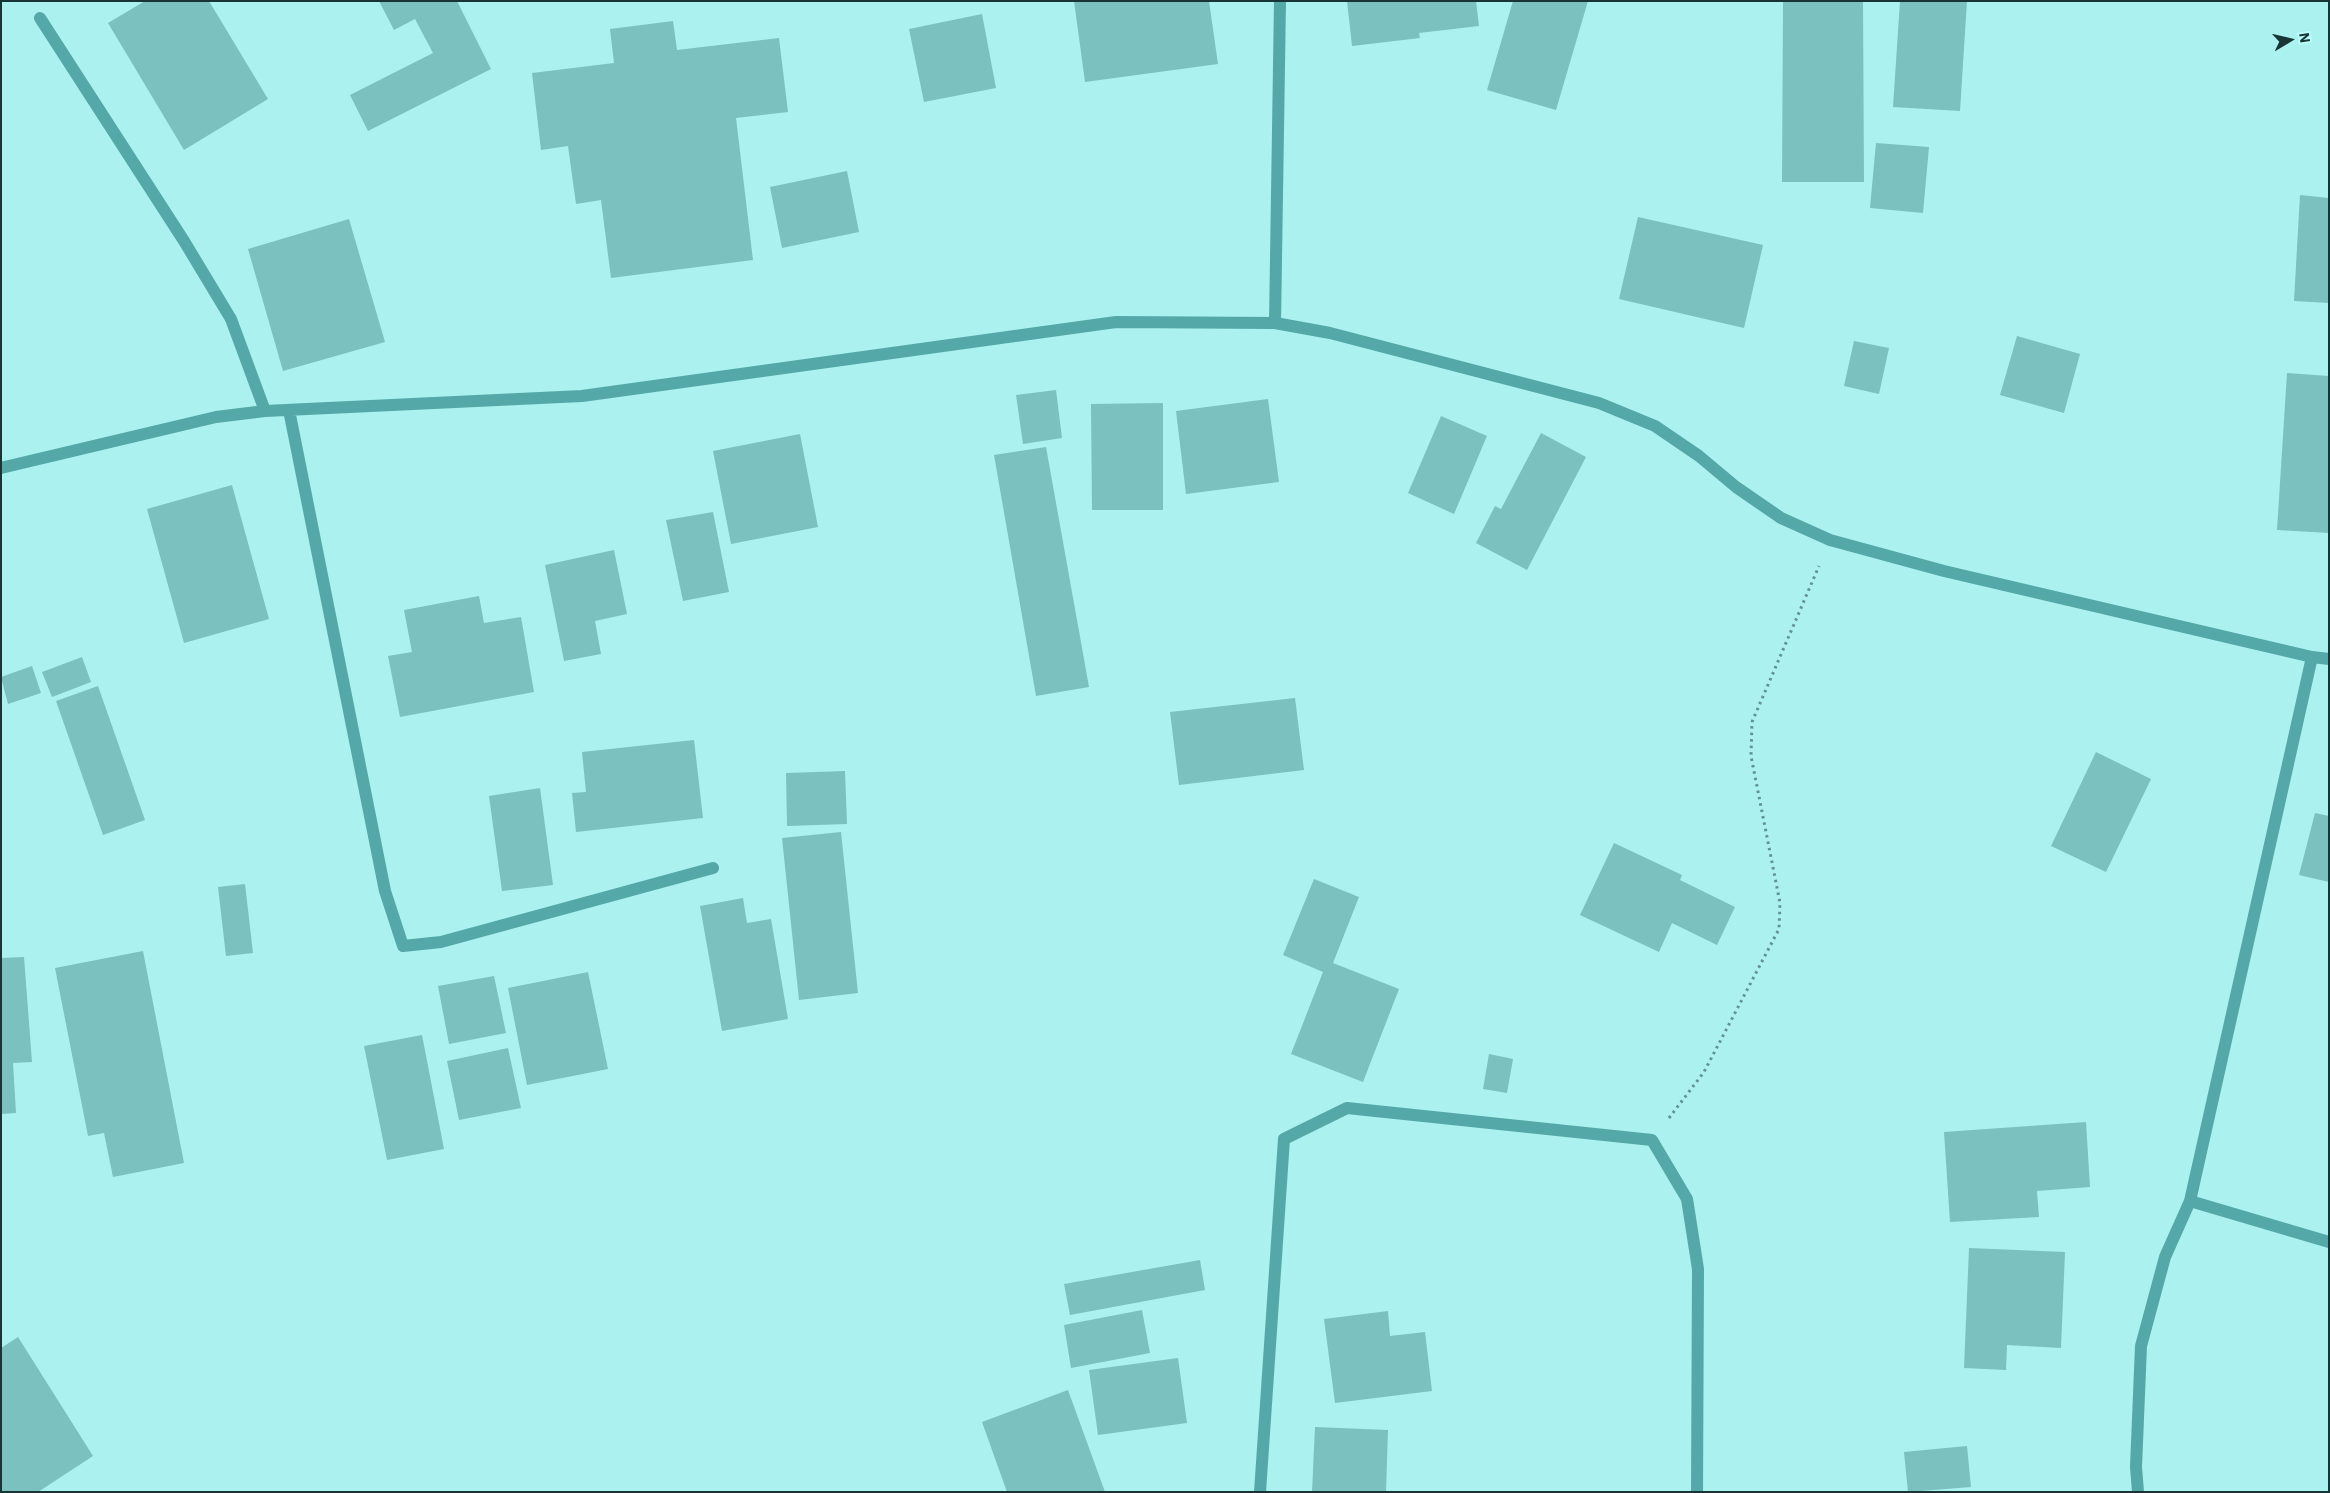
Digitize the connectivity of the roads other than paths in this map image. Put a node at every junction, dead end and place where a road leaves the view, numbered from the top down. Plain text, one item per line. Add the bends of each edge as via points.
1 (1280, 1) edge
2 (40, 18) dead end
3 (1275, 323) junction
4 (289, 410) junction
5 (265, 411) junction
6 (1, 468) edge
7 (2312, 657) junction
8 (2329, 659) edge
9 (712, 868) dead end
10 (2190, 1201) junction
11 (2329, 1242) edge
12 (1260, 1492) edge
13 (1697, 1492) edge
14 (2138, 1492) edge

1 - 3 street
2 - 5 street via 231,319
3 - 4 street via 1116,322 582,396
3 - 7 street via 1330,333 1599,403 1654,426 1781,518 1830,540 1944,571
4 - 5 street
4 - 9 street via 385,891 403,946 440,942
5 - 6 street via 216,417
7 - 8 street
7 - 10 street
10 - 11 street
10 - 14 street via 2165,1256 2141,1346 2136,1467
12 - 13 street via 1284,1139 1347,1108 1652,1140 1687,1199 1698,1269

